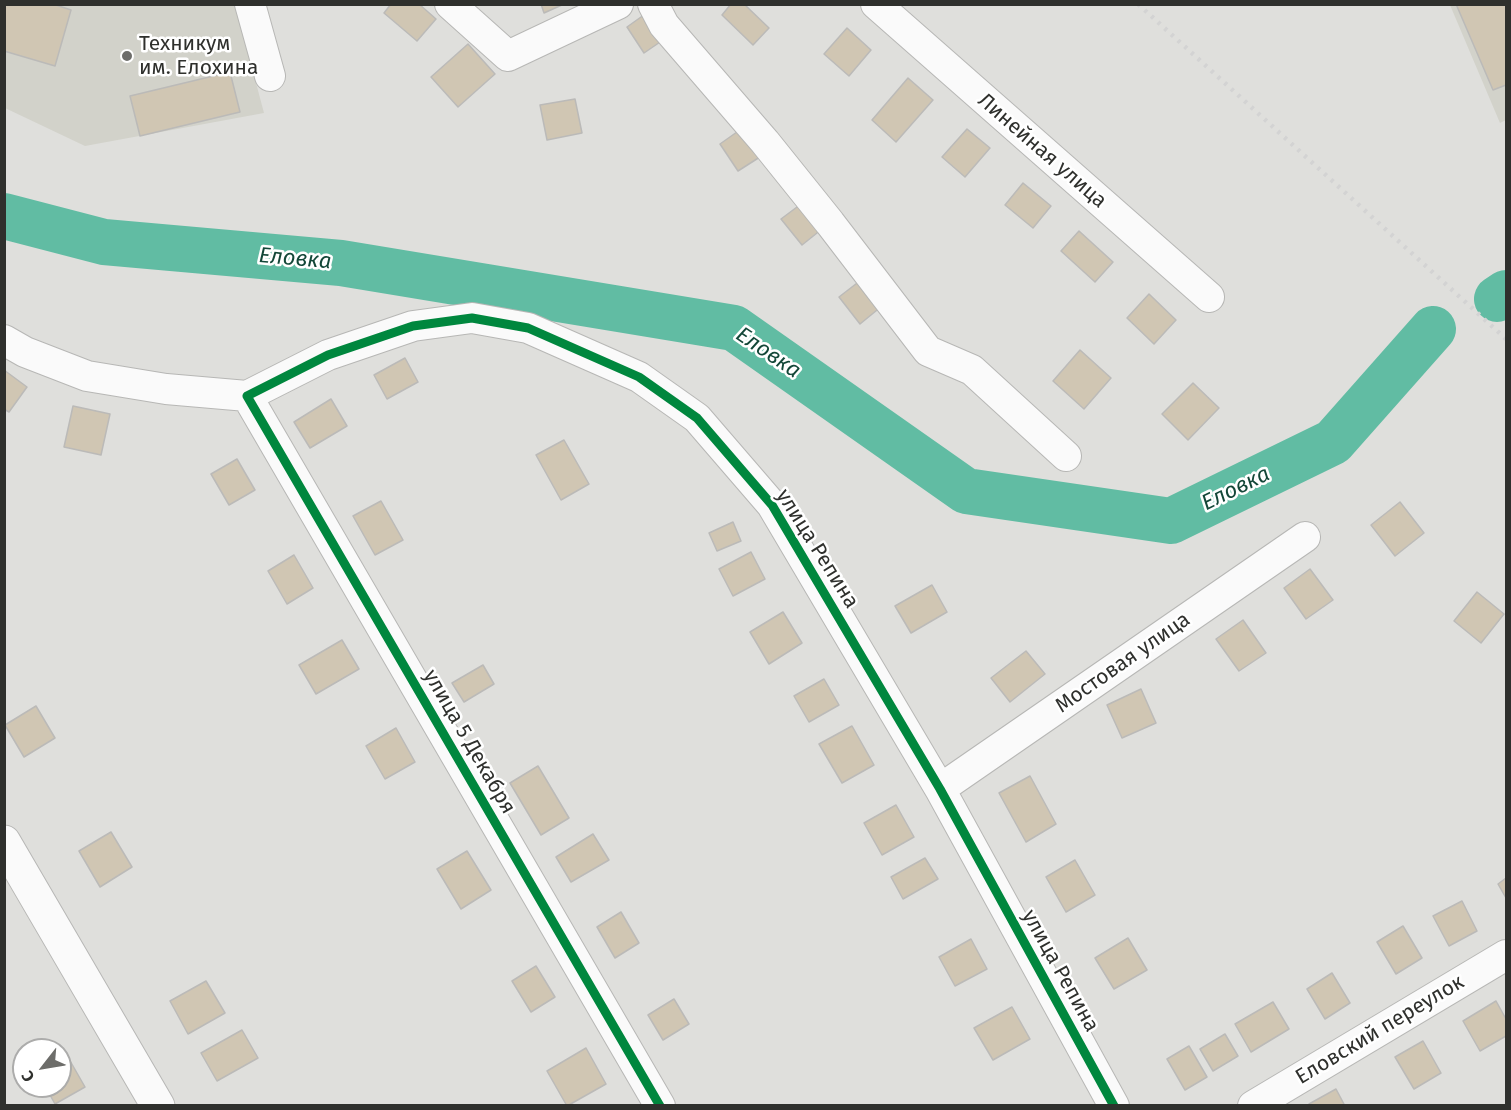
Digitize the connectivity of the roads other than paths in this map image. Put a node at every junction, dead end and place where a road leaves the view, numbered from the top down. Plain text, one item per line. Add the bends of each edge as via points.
1 (250, 4) edge
2 (450, 4) edge
3 (618, 4) edge
4 (653, 4) edge
5 (876, 4) edge
6 (270, 76) dead end
7 (1209, 297) dead end
8 (4, 340) edge
9 (247, 396) junction
10 (1066, 456) dead end
11 (1305, 537) dead end
12 (940, 789) junction
13 (4, 842) edge
14 (1506, 955) edge
15 (158, 1106) edge
16 (660, 1106) edge
17 (1114, 1106) edge
18 (1253, 1106) edge

1 - 6 street
2 - 3 street via 508,56
4 - 10 street via 664,25 772,151 928,351 972,370
5 - 7 street, Линейная улица
8 - 9 street via 87,376 166,389
9 - 12 street, улица Репина via 328,356 381,337 413,326 472,318 528,328 639,377 697,418 771,505
9 - 16 street, улица 5 Декабря
11 - 12 street, Мостовая улица
12 - 17 street, улица Репина
13 - 15 main road
14 - 18 street, Еловский переулок

